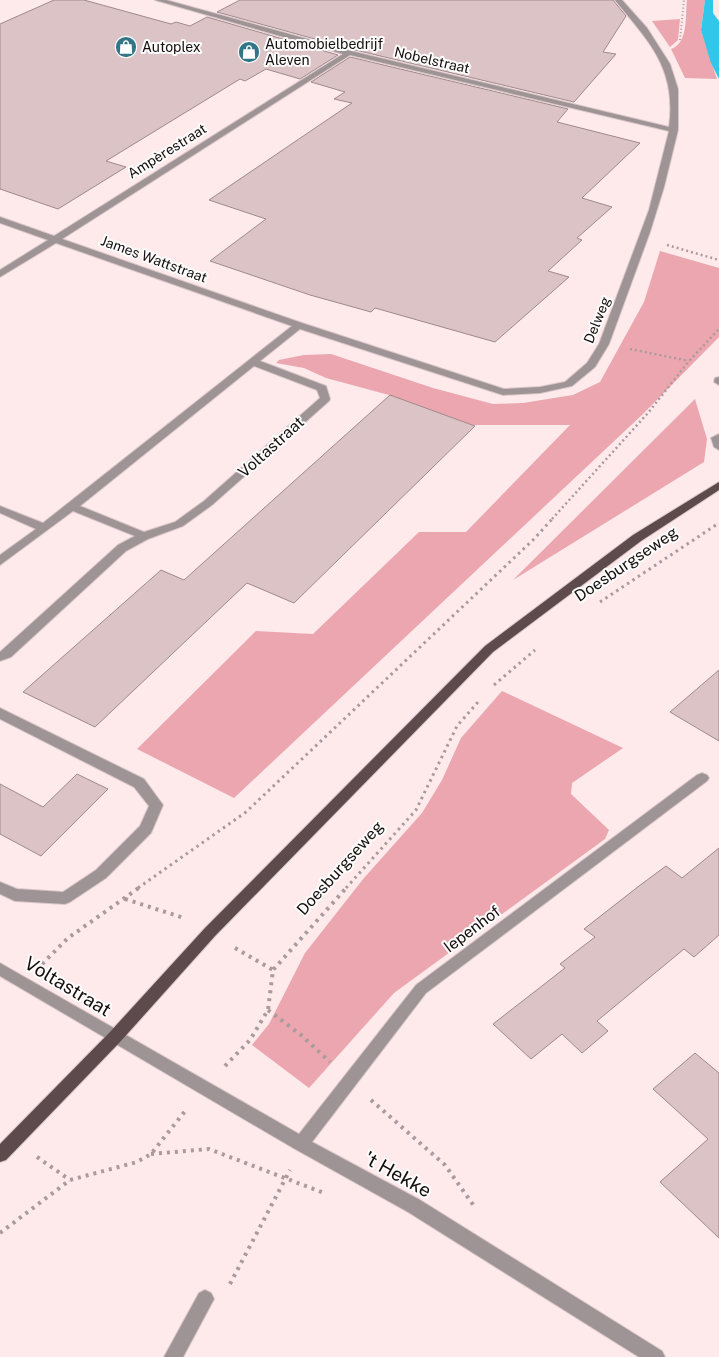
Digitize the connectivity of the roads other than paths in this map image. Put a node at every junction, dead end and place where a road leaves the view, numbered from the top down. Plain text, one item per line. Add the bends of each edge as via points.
1 (158, 0) edge
2 (618, 0) edge
3 (349, 53) junction
4 (674, 130) junction
5 (0, 220) edge
6 (56, 239) junction
7 (0, 274) edge
8 (299, 325) junction
9 (252, 362) junction
10 (719, 437) edge
11 (719, 447) edge
12 (719, 485) edge
13 (72, 507) junction
14 (0, 509) edge
15 (44, 528) junction
16 (144, 536) junction
17 (0, 561) edge
18 (0, 657) edge
19 (0, 713) edge
20 (702, 778) dead end
21 (0, 888) edge
22 (0, 969) edge
23 (114, 1037) junction
24 (301, 1144) junction
25 (0, 1155) edge
26 (205, 1299) road end
27 (173, 1357) edge
28 (656, 1357) edge

1 - 3 street, Nobelstraat
2 - 4 street, Delweg via 658,48 674,88
3 - 4 street, Nobelstraat
3 - 6 street, Ampèrestraat
4 - 8 street, Delweg via 645,238 604,344 591,365 568,384 540,390 503,392
5 - 6 street, James Wattstraat
6 - 7 street, Ampèrestraat
6 - 8 street, James Wattstraat
8 - 9 street
9 - 13 street
9 - 16 street, Voltastraat via 322,388 325,399 208,503 178,524
10 - 11 street via 716,438
12 - 23 main road, Doesburgseweg via 637,538 489,649 210,932
13 - 15 street
13 - 16 street
14 - 15 street
15 - 17 street
16 - 18 street, Voltastraat via 122,548
19 - 21 street via 139,783 156,806 146,829 101,874 65,898 15,895
20 - 24 street, Iepenhof via 421,989
22 - 23 street, Voltastraat
23 - 24 street, 't Hekke
23 - 25 main road, Doesburgseweg
24 - 28 street, 't Hekke via 414,1206
26 - 27 street

